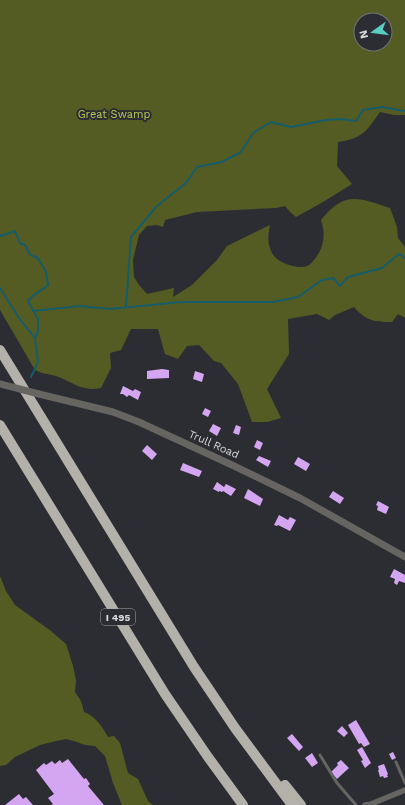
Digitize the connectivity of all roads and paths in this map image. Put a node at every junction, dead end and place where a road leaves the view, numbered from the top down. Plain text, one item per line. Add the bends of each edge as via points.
1 (0, 350) edge
2 (0, 384) edge
3 (0, 425) edge
4 (405, 557) edge
5 (216, 699) junction
6 (320, 755) dead end
7 (396, 762) dead end
8 (405, 783) edge
9 (405, 790) edge
10 (243, 805) edge
11 (292, 805) edge
12 (301, 805) edge
13 (356, 805) edge
14 (365, 805) edge

1 - 5 highway via 148,593
2 - 4 street, Trull Road, bridge via 101,408 133,420 300,498
3 - 10 highway, I 495 via 162,687
5 - 11 highway
5 - 12 highway
6 - 13 lane via 337,783
7 - 8 lane
9 - 14 street

